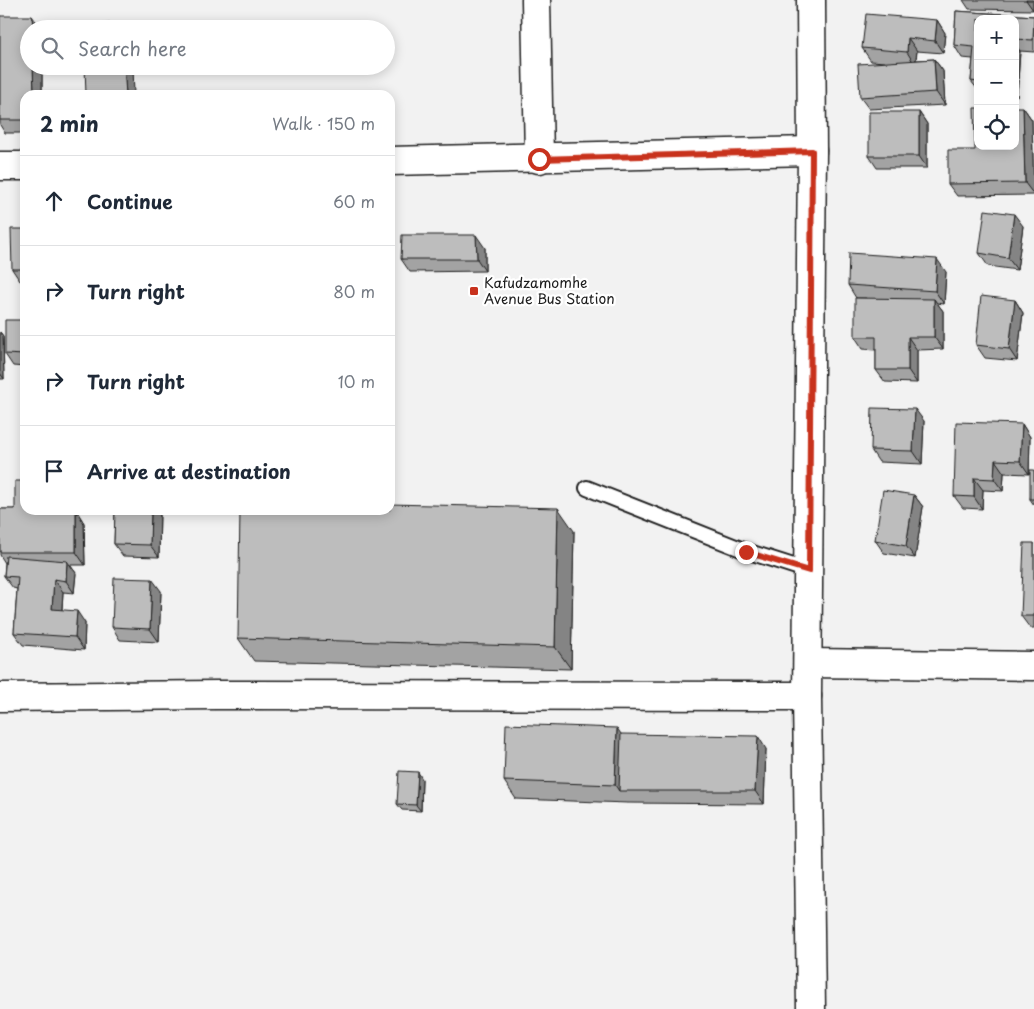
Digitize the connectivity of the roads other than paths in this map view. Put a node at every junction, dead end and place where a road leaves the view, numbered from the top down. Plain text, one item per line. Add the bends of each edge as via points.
1 (536, 0) edge
2 (811, 0) edge
3 (812, 151) junction
4 (539, 159) junction
5 (395, 161) edge
6 (0, 166) edge
7 (20, 166) edge
8 (587, 488) dead end
9 (809, 571) junction
10 (809, 663) junction
11 (1034, 666) edge
12 (0, 696) edge
13 (807, 696) junction
14 (811, 1009) edge

1 - 4 street
2 - 3 street
3 - 4 street
3 - 9 street
4 - 5 street
6 - 7 street
8 - 9 lane via 746,552
9 - 10 street
10 - 11 street
10 - 13 street
12 - 13 street
13 - 14 street

